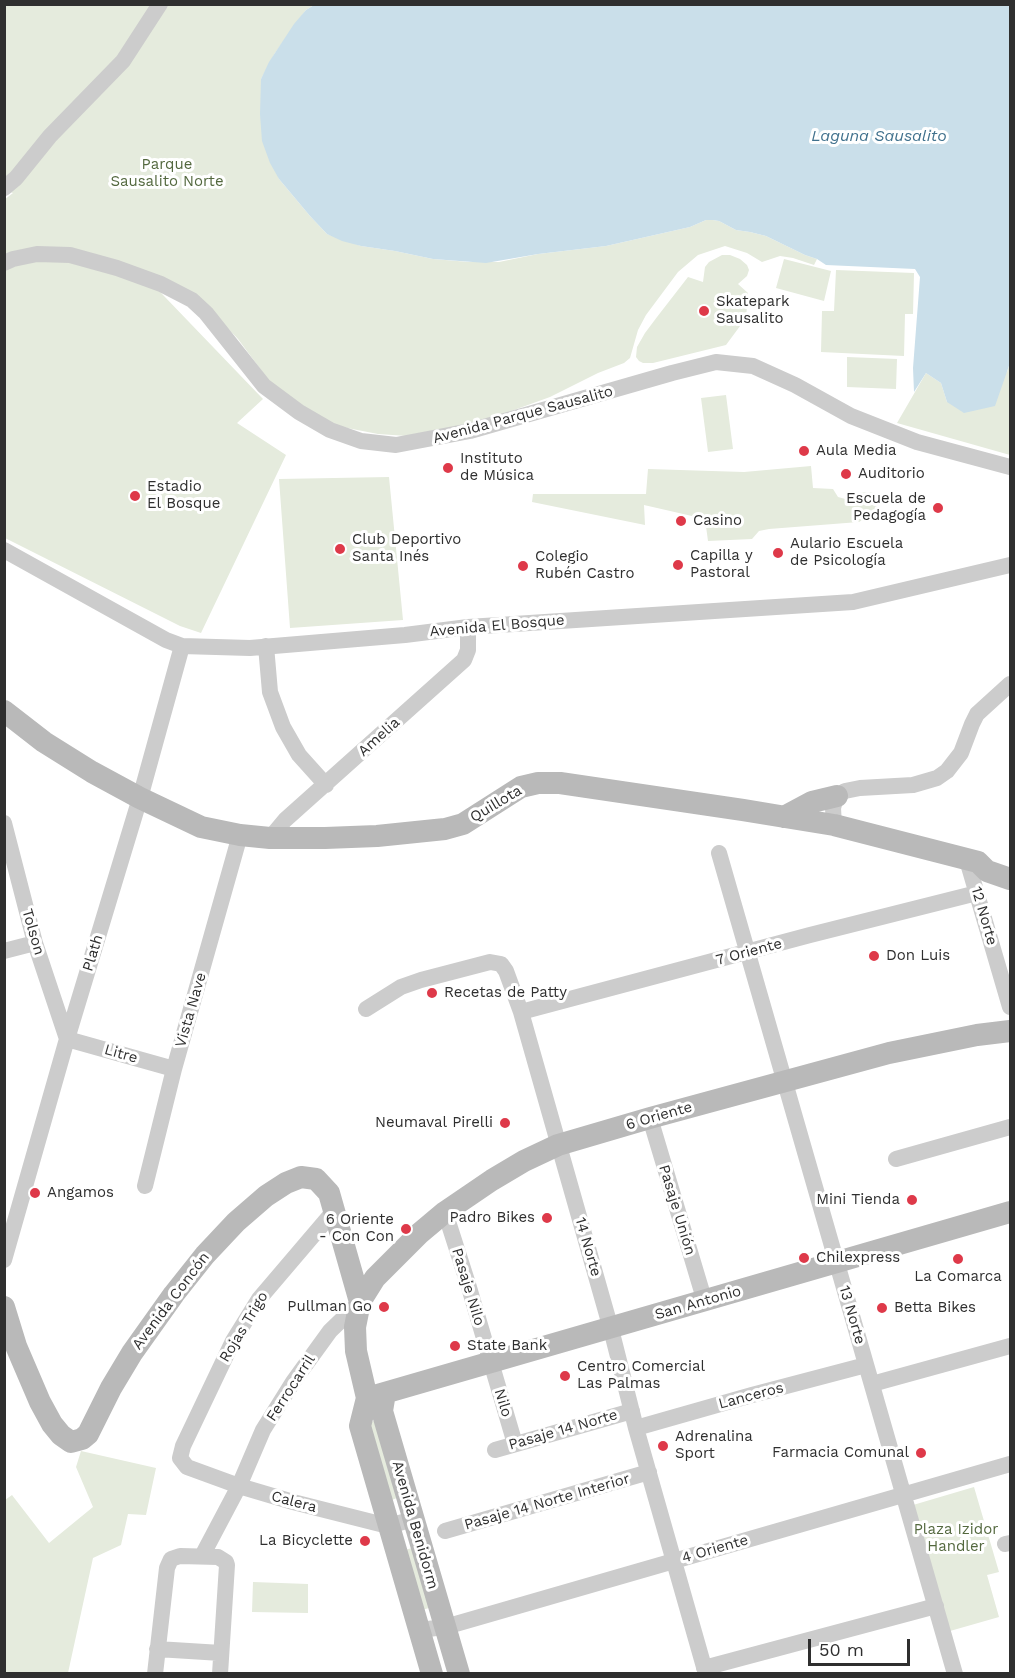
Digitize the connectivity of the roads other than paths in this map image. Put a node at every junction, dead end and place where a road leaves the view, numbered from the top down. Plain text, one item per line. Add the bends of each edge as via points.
1 (160, 4) edge
2 (4, 188) edge
3 (4, 263) edge
4 (1011, 467) edge
5 (4, 550) edge
6 (1011, 565) edge
7 (468, 627) junction
8 (182, 646) junction
9 (266, 646) junction
10 (1011, 684) edge
11 (4, 711) edge
12 (326, 785) junction
13 (837, 796) junction
14 (140, 798) junction
15 (784, 817) junction
16 (4, 823) edge
17 (834, 825) junction
18 (240, 836) junction
19 (270, 838) junction
20 (719, 853) dead end
21 (972, 861) junction
22 (1011, 865) edge
23 (1011, 879) edge
24 (977, 893) junction
25 (35, 943) junction
26 (4, 951) edge
27 (748, 952) junction
28 (1011, 1007) edge
29 (366, 1009) dead end
30 (521, 1012) junction
31 (1011, 1031) edge
32 (67, 1039) junction
33 (174, 1069) junction
34 (785, 1081) junction
35 (650, 1118) junction
36 (1011, 1127) edge
37 (558, 1145) junction
38 (896, 1159) dead end
39 (145, 1186) dead end
40 (334, 1211) junction
41 (445, 1212) junction
42 (1011, 1212) edge
43 (4, 1260) edge
44 (837, 1263) junction
45 (360, 1302) junction
46 (705, 1302) junction
47 (4, 1307) edge
48 (611, 1329) junction
49 (1011, 1346) edge
50 (491, 1362) junction
51 (866, 1365) junction
52 (872, 1384) junction
53 (376, 1396) junction
54 (632, 1411) junction
55 (636, 1428) junction
56 (515, 1444) junction
57 (495, 1450) dead end
58 (180, 1458) joint
59 (1009, 1469) edge
60 (649, 1472) junction
61 (239, 1486) junction
62 (904, 1494) junction
63 (414, 1519) junction
64 (388, 1526) junction
65 (445, 1531) dead end
66 (202, 1556) junction
67 (674, 1561) junction
68 (936, 1605) junction
69 (445, 1627) junction
70 (419, 1630) junction
71 (157, 1648) junction
72 (221, 1653) junction
73 (705, 1671) edge
74 (155, 1674) edge
75 (220, 1674) edge
76 (432, 1674) edge
77 (459, 1674) edge
78 (955, 1674) edge

1 - 2 street via 123,61
3 - 4 street, Avenida Parque Sausalito via 38,254 70,255 161,284 192,300 206,313 264,386 330,430 361,441 396,445 470,431 716,362 753,366 862,421 917,442
5 - 8 street, Avenida El Bosque
6 - 7 street, Avenida El Bosque via 853,602
7 - 9 street, Avenida El Bosque
7 - 12 street, Amelia via 464,660
8 - 9 street, Avenida El Bosque
8 - 14 street, Plath
9 - 12 street via 270,692 283,727 298,755
10 - 13 street via 977,714 961,753 937,778 913,785 860,788
11 - 14 main road, Quillota via 44,742
12 - 19 street, Amelia via 285,819
13 - 15 main road via 812,802
13 - 17 street
14 - 18 main road, Quillota via 201,827
14 - 32 street, Plath
15 - 17 main road, Quillota
15 - 19 main road, Quillota via 560,783 538,783 521,787 463,824 445,829 377,836
16 - 25 street, Tolson
17 - 21 main road, Quillota
18 - 19 main road, Quillota
18 - 33 street, Vista Nave
20 - 27 street, 13 Norte
21 - 22 main road, Quillota via 987,859
21 - 23 main road, Quillota
21 - 24 street, 12 Norte
24 - 27 street, 7 Oriente
24 - 28 street, 12 Norte
25 - 26 street
25 - 32 street, Tolson
27 - 30 street, 7 Oriente
27 - 34 street, 13 Norte
29 - 30 street, 14 Norte via 401,987 490,962 501,964 506,970
30 - 37 street, 14 Norte
31 - 34 main road, 6 Oriente via 889,1053
32 - 33 street, Litre
32 - 43 street, Plath
33 - 39 street, Vista Nave
34 - 35 main road, 6 Oriente
34 - 44 street, 13 Norte
35 - 37 main road, 6 Oriente
35 - 46 street, Pasaje Unión
36 - 38 street
37 - 41 main road, 6 Oriente via 524,1161
37 - 48 street, 14 Norte
40 - 45 main road, Avenida Concón
40 - 47 main road, Avenida Concón via 329,1193 316,1179 301,1177 276,1189 236,1222 198,1263 138,1344 82,1439 71,1442 52,1424 16,1346
40 - 58 street, Rojas Trigo via 254,1307 233,1341
41 - 45 main road, 6 Oriente via 395,1256
41 - 50 street, Pasaje Nilo
42 - 44 main road, San Antonio
44 - 46 main road, San Antonio
44 - 51 street, 13 Norte
45 - 53 main road, Avenida Benidorm via 356,1350
45 - 61 street, Ferrocarril via 330,1331 294,1382 263,1430
46 - 48 main road, San Antonio
48 - 50 main road, San Antonio
48 - 54 street, 14 Norte
49 - 52 street
50 - 53 main road, San Antonio
50 - 56 street, Nilo
51 - 52 street, 13 Norte
51 - 55 street, Lanceros
52 - 62 street, 13 Norte
53 - 63 main road, Avenida Benidorm
53 - 64 main road, Avenida Benidorm via 360,1426
54 - 55 street, 14 Norte
54 - 56 street, Pasaje 14 Norte
55 - 60 street, 14 Norte
56 - 57 street, Pasaje 14 Norte
58 - 61 street, Calera via 188,1467
59 - 62 street, 4 Oriente
60 - 65 street, Pasaje 14 Norte Interior
60 - 67 street, 14 Norte
61 - 64 street, Calera
61 - 66 street, Ferrocarril
62 - 67 street, 4 Oriente
62 - 68 street, 13 Norte
63 - 64 street, Calera
63 - 69 main road, Avenida Benidorm
64 - 70 main road, Avenida Benidorm
66 - 71 street via 175,1557 168,1564
66 - 72 street via 218,1557 227,1566
67 - 69 street, 4 Oriente
67 - 73 street, 14 Norte
68 - 73 street
68 - 78 street, 13 Norte
69 - 70 street, 4 Oriente
69 - 77 main road, Avenida Benidorm
70 - 76 main road, Avenida Benidorm
71 - 72 street
71 - 74 street
72 - 75 street

